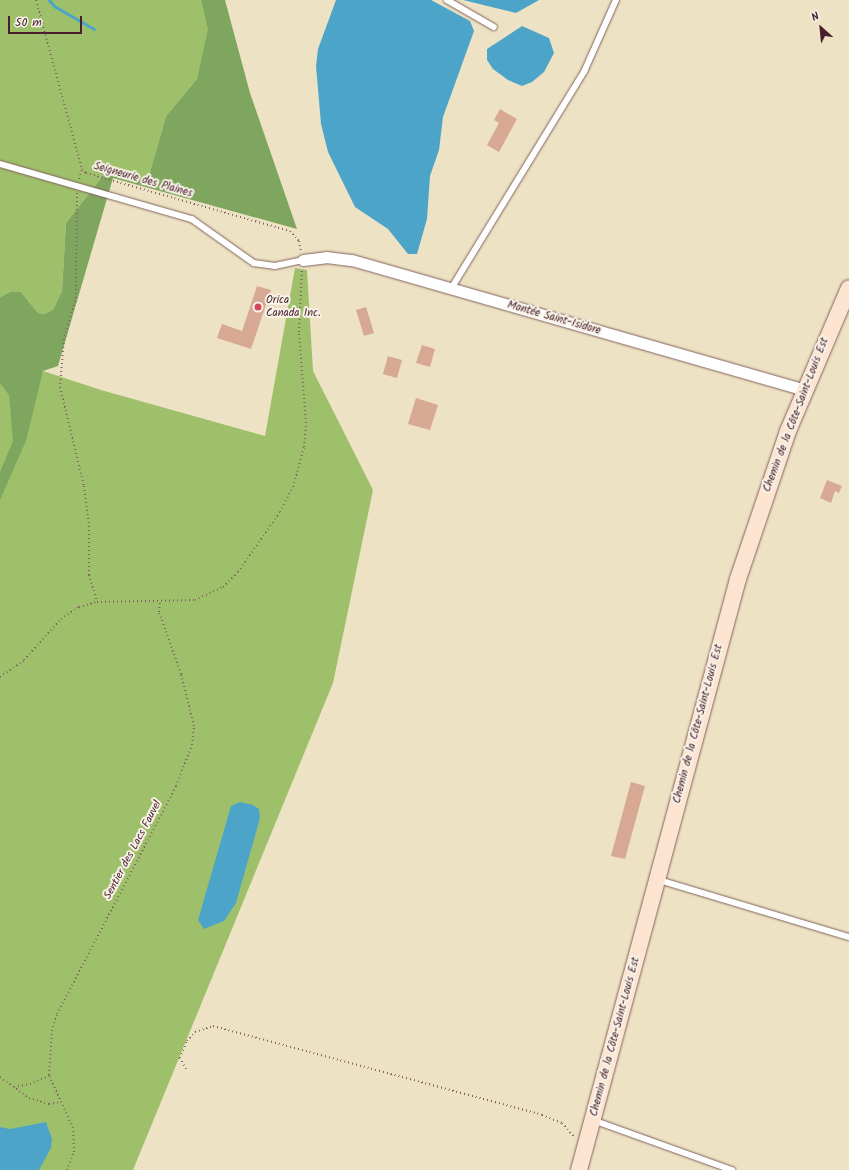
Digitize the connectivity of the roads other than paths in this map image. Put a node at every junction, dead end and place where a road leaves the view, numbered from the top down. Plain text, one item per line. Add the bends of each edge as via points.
1 (447, 0) edge
2 (616, 0) edge
3 (494, 27) dead end
4 (0, 164) edge
5 (303, 260) joint
6 (849, 288) edge
7 (451, 289) junction
8 (804, 390) junction
9 (657, 880) junction
10 (849, 937) edge
11 (593, 1120) junction
12 (579, 1170) edge
13 (732, 1170) edge

1 - 3 lane
2 - 7 lane via 584,72
4 - 5 lane via 192,218 254,263 275,266
5 - 7 street, Montée Saint-Isidore via 326,257 345,259
6 - 8 street, Chemin de la Côte-Saint-Louis Est
7 - 8 street, Montée Saint-Isidore
8 - 9 street, Chemin de la Côte-Saint-Louis Est via 773,472 731,602
9 - 10 lane
9 - 11 street, Chemin de la Côte-Saint-Louis Est
11 - 12 street, Chemin de la Côte-Saint-Louis Est
11 - 13 lane

